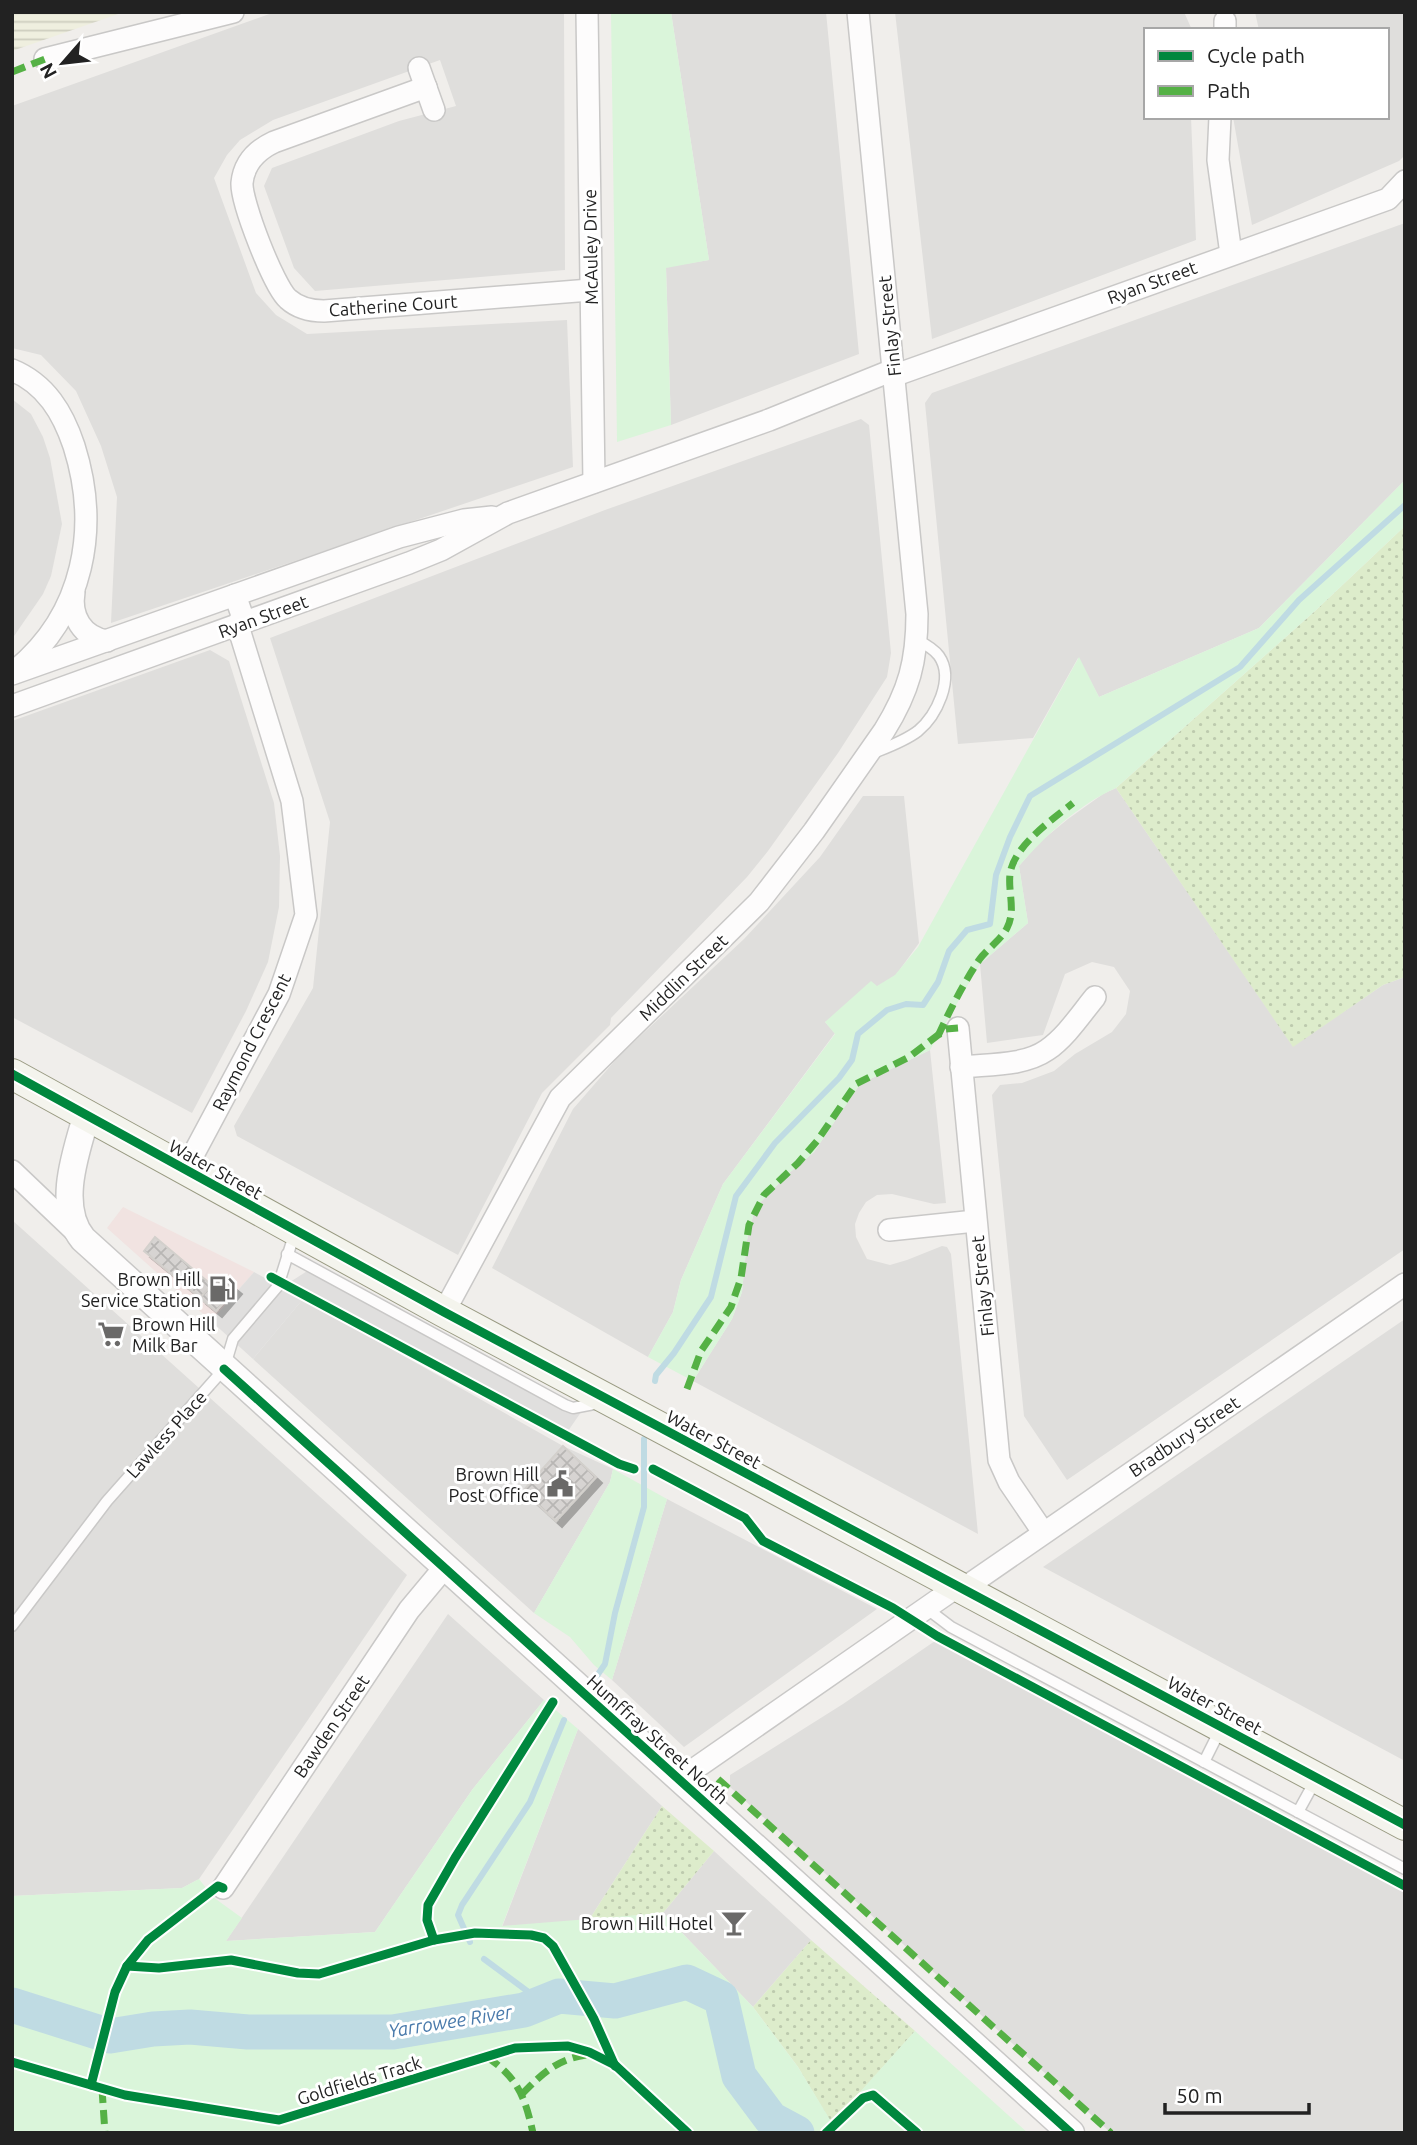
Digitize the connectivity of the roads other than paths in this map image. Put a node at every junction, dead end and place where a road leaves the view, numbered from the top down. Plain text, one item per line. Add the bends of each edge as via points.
1 (233, 12) edge
2 (587, 12) edge
3 (858, 12) edge
4 (45, 59) dead end
5 (434, 110) dead end
6 (1220, 119) edge
7 (1405, 181) edge
8 (1231, 254) junction
9 (590, 290) junction
10 (12, 370) edge
11 (893, 373) junction
12 (594, 482) junction
13 (508, 513) junction
14 (415, 533) junction
15 (427, 555) junction
16 (74, 589) junction
17 (235, 595) junction
18 (238, 626) junction
19 (917, 640) junction
20 (107, 641) junction
21 (12, 673) edge
22 (12, 706) edge
23 (866, 756) junction
24 (1095, 997) dead end
25 (958, 1028) dead end
26 (961, 1067) junction
27 (12, 1074) edge
28 (87, 1114) junction
29 (185, 1170) junction
30 (12, 1171) edge
31 (975, 1221) junction
32 (889, 1230) dead end
33 (83, 1239) junction
34 (292, 1242) junction
35 (1405, 1284) edge
36 (444, 1312) junction
37 (224, 1368) junction
38 (612, 1402) junction
39 (1043, 1532) junction
40 (444, 1568) junction
41 (961, 1587) junction
42 (926, 1608) junction
43 (12, 1626) edge
44 (1221, 1727) junction
45 (1204, 1762) junction
46 (1317, 1777) junction
47 (680, 1779) junction
48 (1298, 1812) junction
49 (1405, 1825) edge
50 (1405, 1869) edge
51 (223, 1888) dead end
52 (1071, 2133) edge

1 - 4 street
2 - 9 street, McAuley Drive
3 - 11 street, Finlay Street
5 - 9 street, Catherine Court via 423,78 274,142 250,159 243,192 282,293 299,306 324,311
6 - 8 street via 1218,160
7 - 8 street, Ryan Street via 1388,199
8 - 11 street, Ryan Street
9 - 12 street, McAuley Drive
10 - 16 street via 53,402 78,461 87,521 85,551
11 - 12 street, Ryan Street
11 - 19 street, Finlay Street
12 - 13 street, Ryan Street
13 - 14 street, Ryan Street
13 - 15 street, Ryan Street
14 - 15 lane via 430,538 432,548
14 - 17 street, Ryan Street
15 - 18 street, Ryan Street
16 - 20 street via 73,608 80,626
16 - 21 street via 41,643
17 - 18 street, Raymond Crescent via 242,615
17 - 20 street, Ryan Street
18 - 22 street, Ryan Street
18 - 29 street, Raymond Crescent via 292,801 306,915 279,994
19 - 23 street, Middlin Street via 906,690
19 - 23 lane via 943,663 937,705 916,733
20 - 21 street, Ryan Street
23 - 36 street, Middlin Street via 759,902 560,1098
24 - 26 street via 1055,1044 1036,1056
25 - 26 street, Finlay Street
26 - 31 street, Finlay Street
27 - 28 main road, Water Street
28 - 29 main road, Water Street
28 - 33 street, Humffray Street North via 70,1203 73,1224
29 - 34 main road, Water Street
30 - 33 street
31 - 32 street
31 - 39 street, Finlay Street via 1001,1466
33 - 37 street, Humffray Street North
34 - 36 main road, Water Street
34 - 37 lane, Lawless Place via 278,1286 233,1339
34 - 38 lane via 565,1405 573,1408
35 - 39 street, Bradbury Street
36 - 38 main road, Water Street
37 - 40 street, Humffray Street North
37 - 43 lane, Lawless Place via 107,1501
38 - 41 main road, Water Street
39 - 41 street, Bradbury Street
40 - 47 street, Humffray Street North
40 - 51 street, Bawden Street via 410,1610
41 - 42 street, Bradbury Street
41 - 44 main road, Water Street
42 - 45 lane via 951,1627
42 - 47 street, Bradbury Street
44 - 45 lane
44 - 46 main road, Water Street
45 - 48 lane
46 - 48 lane
46 - 49 main road, Water Street
47 - 52 street, Humffray Street North
48 - 50 lane

